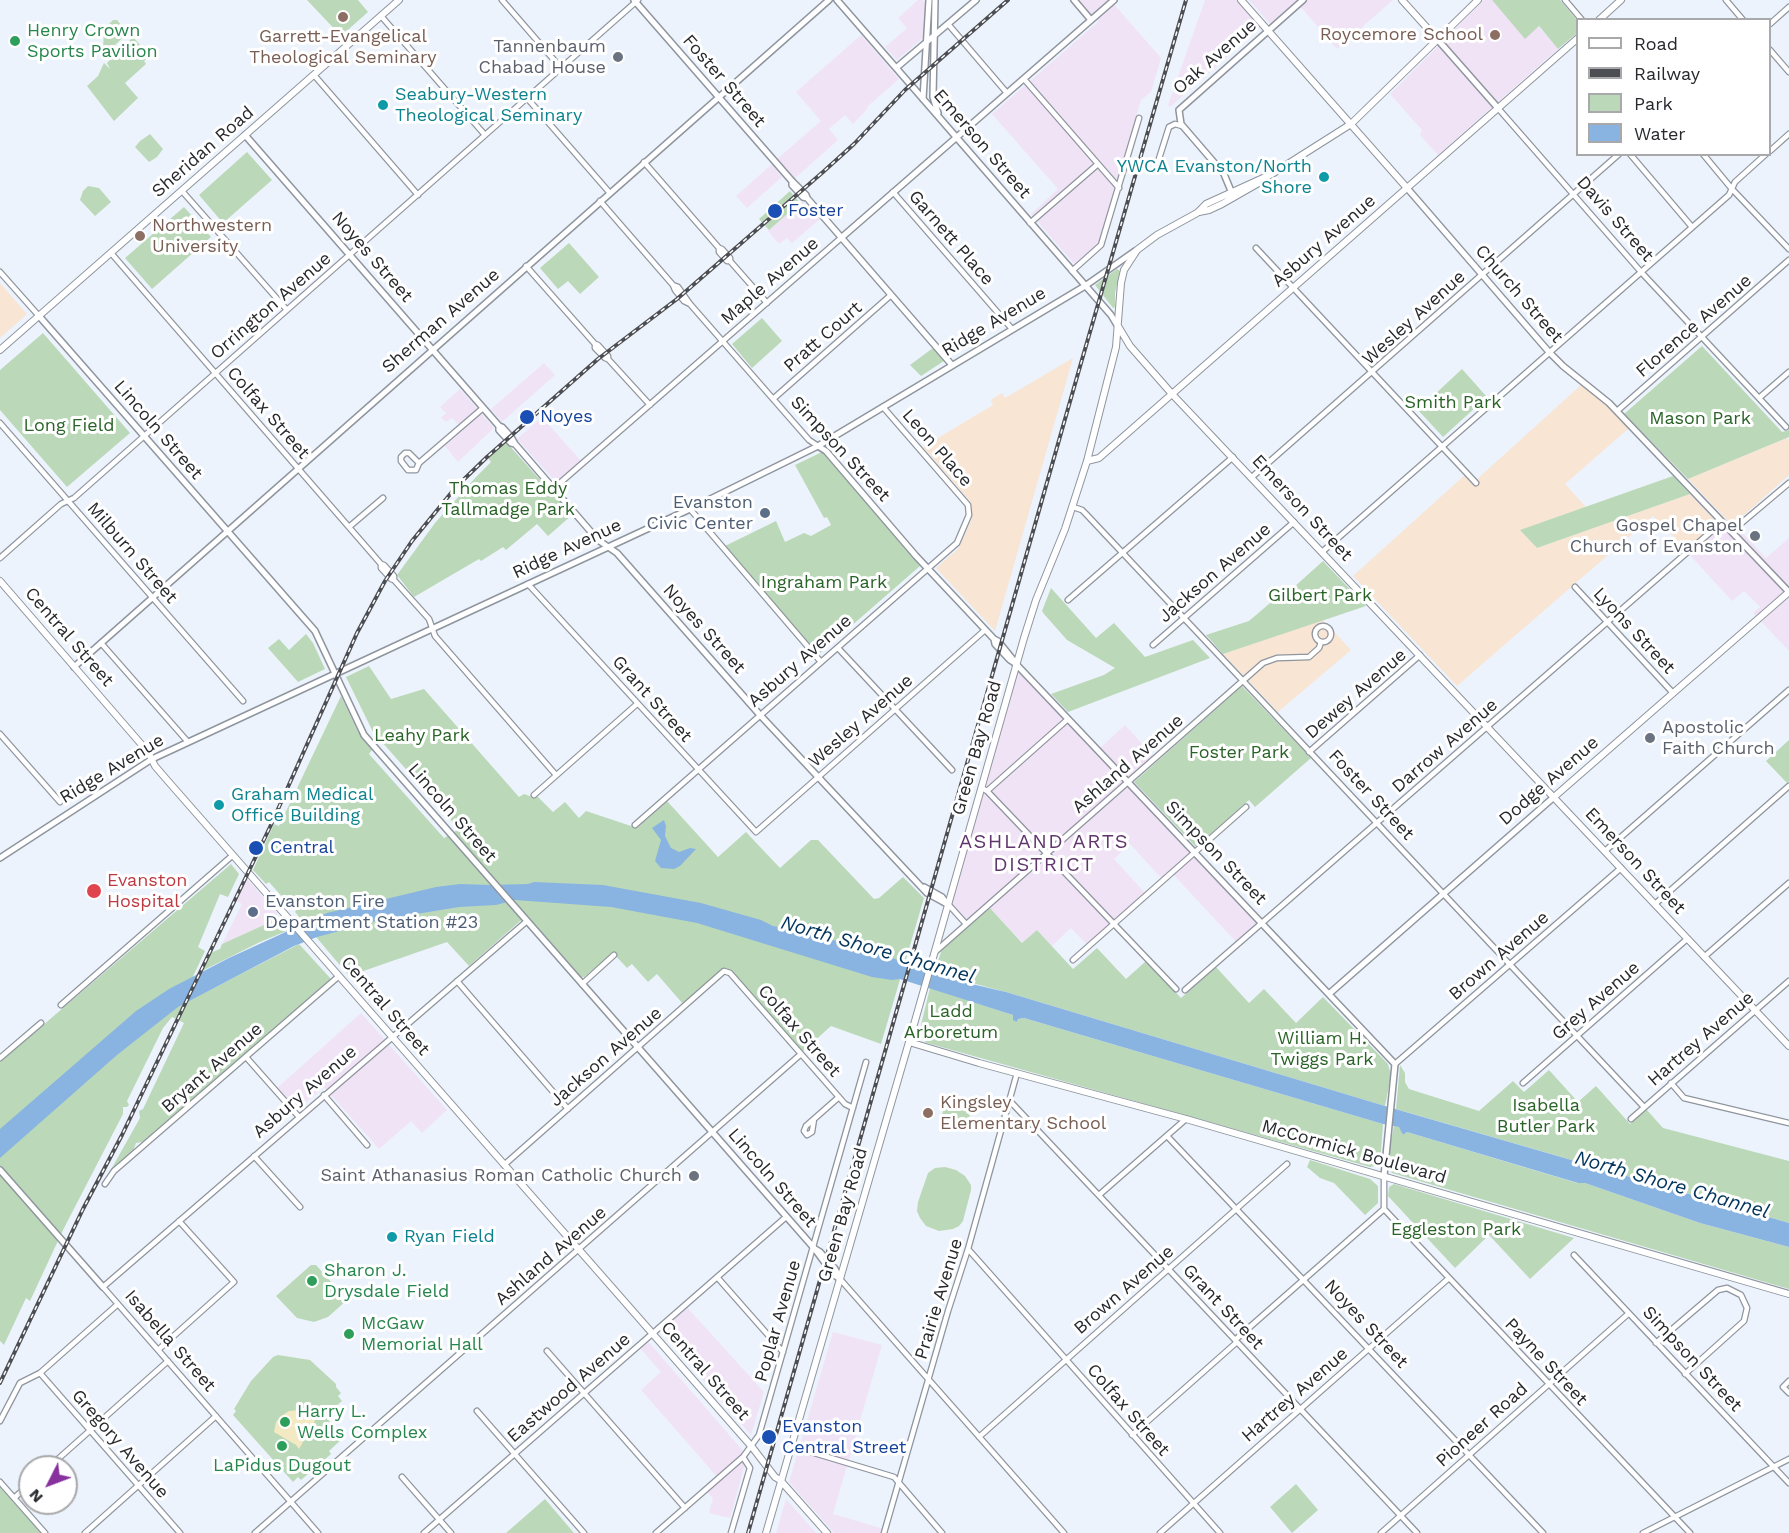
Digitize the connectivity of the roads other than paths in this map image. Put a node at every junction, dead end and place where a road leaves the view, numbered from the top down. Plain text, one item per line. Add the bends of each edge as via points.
1 (399, 0) edge
2 (502, 0) edge
3 (829, 0) edge
4 (837, 0) edge
5 (930, 0) edge
6 (976, 0) edge
7 (1074, 0) edge
8 (1114, 0) edge
9 (1241, 0) edge
10 (1303, 0) edge
11 (1402, 0) edge
12 (1478, 0) edge
13 (1565, 0) edge
14 (1621, 0) edge
15 (1726, 0) edge
16 (636, 1) edge
17 (1789, 7) edge
18 (381, 16) junction
19 (1580, 18) edge
20 (1601, 18) edge
21 (1741, 18) edge
22 (1091, 20) junction
23 (1771, 23) edge
24 (948, 24) junction
25 (1268, 31) junction
26 (934, 36) junction
27 (1438, 40) junction
28 (1576, 40) edge
29 (927, 42) junction
30 (1771, 51) edge
31 (561, 68) junction
32 (896, 68) junction
33 (1789, 72) edge
34 (314, 75) junction
35 (1024, 79) junction
36 (1007, 93) junction
37 (718, 96) junction
38 (527, 98) junction
39 (923, 99) junction
40 (1497, 107) junction
41 (939, 118) junction
42 (1139, 118) dead end
43 (1351, 124) junction
44 (1183, 127) junction
45 (1789, 134) edge
46 (245, 135) junction
47 (485, 135) junction
48 (957, 138) junction
49 (1771, 151) edge
50 (1617, 156) edge
51 (1632, 156) edge
52 (1705, 156) edge
53 (1764, 156) edge
54 (644, 162) junction
55 (1098, 164) junction
56 (1157, 165) dead end
57 (1272, 174) junction
58 (1119, 188) junction
59 (1407, 188) junction
60 (1732, 189) junction
61 (182, 190) junction
62 (1231, 191) junction
63 (609, 192) junction
64 (893, 192) junction
65 (418, 195) junction
66 (1573, 195) junction
67 (600, 201) junction
68 (1224, 203) junction
69 (1197, 213) junction
70 (1030, 223) junction
71 (1692, 227) junction
72 (841, 238) junction
73 (1256, 248) dead end
74 (1789, 249) edge
75 (1137, 250) junction
76 (111, 253) junction
77 (350, 255) junction
78 (1789, 260) edge
79 (526, 266) junction
80 (1072, 271) junction
81 (0, 272) edge
82 (1642, 273) junction
83 (1483, 275) junction
84 (1085, 286) junction
85 (1293, 289) junction
86 (891, 295) junction
87 (767, 303) junction
88 (286, 310) junction
89 (39, 316) junction
90 (1117, 325) junction
91 (1012, 329) junction
92 (1702, 337) junction
93 (723, 342) junction
94 (432, 349) junction
95 (0, 350) edge
96 (1549, 352) junction
97 (952, 365) junction
98 (1789, 372) edge
99 (1372, 373) junction
100 (215, 374) junction
101 (1172, 394) junction
102 (1759, 398) junction
103 (773, 399) junction
104 (650, 405) junction
105 (883, 407) junction
106 (483, 408) junction
107 (1617, 411) junction
108 (0, 423) edge
109 (1786, 427) dead end
110 (144, 436) junction
111 (818, 446) junction
112 (1442, 447) junction
113 (1233, 457) junction
114 (1087, 461) junction
115 (419, 463) dead end
116 (298, 468) junction
117 (1252, 477) junction
118 (1476, 483) dead end
119 (1789, 483) edge
120 (553, 489) junction
121 (383, 498) dead end
122 (68, 501) junction
123 (1073, 507) junction
124 (690, 509) junction
125 (969, 509) joint
126 (1294, 522) junction
127 (1722, 522) junction
128 (349, 527) junction
129 (1732, 531) junction
130 (226, 532) junction
131 (608, 547) junction
132 (1322, 552) junction
133 (1122, 554) junction
134 (0, 558) edge
135 (927, 569) junction
136 (0, 581) edge
137 (528, 584) junction
138 (1575, 587) dead end
139 (1789, 592) edge
140 (152, 597) junction
141 (1068, 600) dead end
142 (1183, 618) junction
143 (1607, 622) junction
144 (432, 628) junction
145 (985, 630) junction
146 (1321, 642) dead end
147 (101, 643) junction
148 (1153, 645) dead end
149 (838, 648) junction
150 (1420, 656) junction
151 (821, 663) junction
152 (1016, 664) junction
153 (74, 667) junction
154 (335, 673) junction
155 (1242, 681) junction
156 (1789, 690) edge
157 (1673, 693) junction
158 (243, 701) dead end
159 (637, 704) junction
160 (895, 708) junction
161 (760, 715) junction
162 (1068, 719) junction
163 (1488, 727) junction
164 (0, 734) edge
165 (188, 742) junction
166 (1310, 752) junction
167 (152, 759) junction
168 (697, 770) junction
169 (952, 770) dead end
170 (556, 775) junction
171 (818, 776) junction
172 (1128, 782) junction
173 (1789, 786) edge
174 (985, 789) junction
175 (534, 795) dead end
176 (1554, 797) junction
177 (60, 802) dead end
178 (1246, 807) dead end
179 (1377, 823) junction
180 (635, 825) dead end
181 (756, 832) joint
182 (1605, 851) junction
183 (1195, 852) junction
184 (1046, 853) junction
185 (1, 854) edge
186 (233, 855) junction
187 (1622, 868) junction
188 (1789, 883) edge
189 (1443, 894) junction
190 (947, 904) junction
191 (1655, 904) junction
192 (527, 921) junction
193 (1113, 923) junction
194 (1262, 923) junction
195 (966, 924) junction
196 (1687, 939) junction
197 (934, 952) junction
198 (614, 955) dead end
199 (1704, 957) junction
200 (1073, 960) dead end
201 (1510, 964) junction
202 (726, 971) joint
203 (339, 976) junction
204 (457, 981) junction
205 (1789, 981) edge
206 (582, 984) junction
207 (1176, 989) dead end
208 (1185, 990) dead end
209 (1330, 993) junction
210 (61, 1005) dead end
211 (1755, 1010) junction
212 (41, 1023) dead end
213 (392, 1036) junction
214 (1578, 1036) junction
215 (909, 1042) junction
216 (1789, 1046) edge
217 (638, 1048) junction
218 (801, 1054) junction
219 (246, 1057) junction
220 (0, 1058) edge
221 (866, 1062) dead end
222 (1395, 1064) junction
223 (1017, 1073) junction
224 (1523, 1083) dead end
225 (1671, 1083) junction
226 (324, 1095) junction
227 (839, 1097) junction
228 (1009, 1100) junction
229 (1644, 1107) junction
230 (568, 1108) junction
231 (853, 1108) junction
232 (299, 1117) junction
233 (814, 1119) dead end
234 (1186, 1119) junction
235 (1631, 1119) dead end
236 (1789, 1123) edge
237 (712, 1132) junction
238 (1167, 1136) junction
239 (367, 1145) dead end
240 (254, 1156) junction
241 (1287, 1164) dead end
242 (504, 1165) junction
243 (0, 1170) edge
244 (1384, 1176) junction
245 (105, 1184) dead end
246 (1099, 1195) junction
247 (300, 1207) dead end
248 (1236, 1209) junction
249 (1384, 1209) junction
250 (786, 1217) junction
251 (180, 1221) junction
252 (814, 1248) junction
253 (968, 1249) junction
254 (578, 1250) junction
255 (1574, 1255) dead end
256 (1168, 1269) junction
257 (717, 1277) junction
258 (1449, 1278) junction
259 (840, 1279) junction
260 (1303, 1279) junction
261 (103, 1287) junction
262 (1789, 1294) edge
263 (118, 1304) junction
264 (1628, 1314) junction
265 (652, 1334) junction
266 (1236, 1341) junction
267 (1656, 1343) junction
268 (1369, 1349) junction
269 (158, 1350) junction
270 (547, 1351) dead end
271 (783, 1352) junction
272 (1066, 1360) junction
273 (168, 1361) junction
274 (40, 1373) junction
275 (1685, 1374) junction
276 (929, 1378) junction
277 (1789, 1382) edge
278 (1549, 1384) junction
279 (1789, 1393) edge
280 (584, 1394) junction
281 (1300, 1409) junction
282 (477, 1411) dead end
283 (216, 1416) junction
284 (0, 1421) edge
285 (91, 1431) junction
286 (1132, 1435) junction
287 (979, 1437) junction
288 (790, 1446) junction
289 (752, 1447) junction
290 (515, 1454) junction
291 (64, 1455) edge
292 (1470, 1455) junction
293 (743, 1458) junction
294 (1789, 1459) edge
295 (1772, 1466) junction
296 (402, 1477) dead end
297 (780, 1480) junction
298 (0, 1482) edge
299 (899, 1483) junction
300 (1789, 1483) edge
301 (139, 1485) junction
302 (18, 1494) edge
303 (14, 1498) junction
304 (290, 1501) junction
305 (1193, 1504) junction
306 (685, 1508) junction
307 (1400, 1516) junction
308 (1675, 1517) junction
309 (439, 1520) junction
310 (824, 1532) edge
311 (45, 1533) edge
312 (85, 1533) edge
313 (180, 1533) edge
314 (255, 1533) edge
315 (318, 1533) edge
316 (424, 1533) edge
317 (451, 1533) edge
318 (584, 1533) edge
319 (656, 1533) edge
320 (731, 1533) edge
321 (766, 1533) edge
322 (884, 1533) edge
323 (942, 1533) edge
324 (1064, 1533) edge
325 (1160, 1533) edge
326 (1220, 1533) edge
327 (1381, 1533) edge
328 (1417, 1533) edge
329 (1543, 1533) edge
330 (1643, 1533) edge
331 (1690, 1533) edge

1 - 18 main road, Sheridan Road
2 - 31 street
3 - 37 street, Sherman Avenue
4 - 32 street, Emerson Street
5 - 26 street
5 - 29 street
6 - 24 street
7 - 22 street
8 - 22 street, Maple Avenue
9 - 25 main road, Church Street
10 - 25 street, Oak Avenue
11 - 27 main road, Davis Street
12 - 27 main road
13 - 19 street
14 - 20 main road
15 - 21 street
16 - 31 street, Orrington Avenue
16 - 37 street, Foster Street
17 - 23 street
18 - 34 main road, Sheridan Road
18 - 47 street
22 - 35 street, Maple Avenue
24 - 26 street
24 - 36 street
25 - 43 main road, Church Street
25 - 44 street, Oak Avenue via 1181,107 1178,115
26 - 29 street
26 - 41 street via 933,97
27 - 40 street, Davis Street
27 - 43 main road
28 - 40 main road, Asbury Avenue
29 - 32 street
29 - 39 street
30 - 33 street
31 - 38 street, Orrington Avenue
32 - 39 street, Emerson Street
34 - 46 main road, Sheridan Road
34 - 65 street
35 - 36 street, Maple Avenue
35 - 55 street
36 - 48 street, Maple Avenue
37 - 54 street, Sherman Avenue
37 - 72 street, Foster Street
38 - 47 street, Orrington Avenue
38 - 63 street
39 - 41 street, Emerson Street
40 - 59 main road, Asbury Avenue
40 - 66 street, Davis Street
41 - 48 street, Emerson Street
42 - 58 street
43 - 57 main road
43 - 59 main road, Church Street
44 - 56 street via 1175,124 1169,128
44 - 62 street via 1224,174
45 - 49 street
46 - 61 main road, Sheridan Road
46 - 77 street, Noyes Street
47 - 65 street, Orrington Avenue
48 - 64 street, Maple Avenue
48 - 70 street, Emerson Street
50 - 66 street, Wesley Avenue
51 - 71 street
52 - 60 street
53 - 60 street
54 - 63 street, Sherman Avenue
54 - 87 street
55 - 58 street
55 - 70 street
57 - 62 main road
57 - 68 main road
58 - 80 street via 1101,245
59 - 83 street, Church Street
59 - 85 main road, Asbury Avenue
60 - 71 street
60 - 74 street
61 - 76 main road, Sheridan Road
61 - 88 street
62 - 68 main road
62 - 69 main road
63 - 67 street, Sherman Avenue
64 - 72 street, Maple Avenue
64 - 91 street, Garnett Place
65 - 77 street, Orrington Avenue
66 - 82 street, Davis Street
66 - 83 street, Wesley Avenue
67 - 79 street, Sherman Avenue
67 - 93 street, Simpson Street
68 - 69 main road
69 - 75 main road, Green Bay Road
70 - 80 street, Emerson Street
71 - 82 street
72 - 86 street, Foster Street
72 - 87 street, Maple Avenue
73 - 85 street
75 - 84 street, Ridge Avenue
75 - 90 main road, Green Bay Road via 1124,270
76 - 89 main road, Sheridan Road
76 - 100 street, Colfax Street
77 - 88 street, Orrington Avenue
77 - 94 street, Noyes Street
78 - 92 street, Florence Avenue
79 - 94 street, Sherman Avenue
79 - 104 street via 595,348
80 - 84 street, Emerson Street
81 - 89 street, Lincoln Street
82 - 92 street, Davis Street
82 - 96 street
83 - 96 street, Church Street
83 - 99 street, Wesley Avenue
84 - 90 street, Emerson Street
84 - 91 street, Ridge Avenue
85 - 99 street
85 - 101 main road, Asbury Avenue
86 - 97 street, Foster Street
86 - 103 street, Pratt Court
87 - 93 street, Maple Avenue
88 - 100 street, Orrington Avenue
89 - 95 main road, Sheridan Road
89 - 110 street, Lincoln Street
90 - 101 main road, Emerson Street
90 - 114 main road, Green Bay Road via 1116,347
91 - 97 street, Ridge Avenue
92 - 102 street, Davis Street
92 - 107 street, Florence Avenue
93 - 103 street, Simpson Street
93 - 104 street, Maple Avenue
94 - 106 street, Noyes Street
94 - 116 street, Sherman Avenue
96 - 107 street, Church Street
96 - 112 street
97 - 105 street, Ridge Avenue
98 - 102 street
99 - 112 street
99 - 117 street, Wesley Avenue
100 - 110 street, Orrington Avenue
100 - 116 street, Colfax Street
101 - 113 main road, Emerson Street
101 - 114 main road, Asbury Avenue via 1099,458
102 - 109 street, Davis Street
103 - 111 street, Simpson Street
104 - 120 street, Maple Avenue
105 - 111 street, Ridge Avenue
105 - 125 street, Leon Place
106 - 115 street
106 - 120 street, Noyes Street
107 - 127 street, Church Street
108 - 122 street, Milburn Street
110 - 122 street, Orrington Avenue
110 - 130 street, Lincoln Street
111 - 124 street, Ridge Avenue
111 - 135 street, Simpson Street
112 - 118 street
112 - 132 street
113 - 117 main road, Emerson Street
113 - 133 street
114 - 123 main road, Green Bay Road
116 - 128 street, Colfax Street
116 - 130 street, Sherman Avenue
117 - 126 main road, Emerson Street
119 - 129 street
120 - 131 street, Noyes Street
121 - 128 street
122 - 134 street, Orrington Avenue
122 - 140 street, Milburn Street
123 - 133 street, Foster Street via 1082,510
123 - 152 main road, Green Bay Road via 1036,600
124 - 131 street, Ridge Avenue
124 - 151 street
125 - 135 street, Asbury Avenue via 957,543
126 - 132 main road, Emerson Street
126 - 142 street, Jackson Avenue
127 - 129 street, Church Street
127 - 143 street, Darrow Avenue
128 - 144 street, Colfax Street via 394,576
129 - 139 street, Church Street
130 - 140 street, Sherman Avenue
130 - 154 street, Lincoln Street via 315,631
131 - 137 street, Ridge Avenue
131 - 161 street, Noyes Street
132 - 150 main road, Emerson Street
133 - 141 street
133 - 142 street, Foster Street
135 - 145 street, Simpson Street
135 - 149 street, Asbury Avenue
136 - 153 main road, Central Street
137 - 144 street, Ridge Avenue
137 - 159 street, Grant Street
138 - 143 street, Lyons Street
139 - 157 main road, Dodge Avenue
140 - 147 street, Sherman Avenue
140 - 158 street, Milburn Street
142 - 148 street, Jackson Avenue
142 - 155 street, Foster Street
143 - 157 street, Lyons Street
143 - 163 street, Darrow Avenue
144 - 154 street, Ridge Avenue
144 - 170 street, Colfax Street
145 - 152 street, Simpson Street
145 - 160 street, Wesley Avenue
146 - 155 street, Ashland Avenue via 1309,657 1268,661
147 - 153 street, Sherman Avenue
147 - 165 street
149 - 151 street, Asbury Avenue
149 - 160 street
150 - 163 main road, Emerson Street
150 - 166 street, Dewey Avenue
151 - 161 street, Asbury Avenue
152 - 162 street, Simpson Street
152 - 174 main road, Green Bay Road
153 - 167 main road, Central Street
154 - 165 street, Ridge Avenue
154 - 192 street, Lincoln Street via 364,735
155 - 166 street, Foster Street
155 - 172 street, Ashland Avenue
156 - 182 street
157 - 176 main road, Dodge Avenue
159 - 168 street, Grant Street
159 - 170 street
160 - 169 street
160 - 171 street, Wesley Avenue
161 - 168 street, Asbury Avenue
161 - 171 street, Noyes Street
162 - 172 street, Simpson Street
162 - 174 street
163 - 176 main road, Emerson Street
163 - 179 street, Darrow Avenue
164 - 177 street
165 - 167 street, Ridge Avenue
166 - 179 street, Foster Street
167 - 185 street, Ridge Avenue
167 - 186 main road, Central Street
168 - 180 street, Asbury Avenue
168 - 181 street, Grant Street
170 - 175 street
171 - 181 street, Wesley Avenue
171 - 190 street, Noyes Street via 922,887
172 - 183 street, Simpson Street
172 - 184 street, Ashland Avenue
173 - 191 street
174 - 184 street
174 - 190 main road, Green Bay Road
176 - 182 main road, Emerson Street
176 - 189 street, Dodge Avenue
178 - 183 street
179 - 189 street, Foster Street
179 - 194 street, Darrow Avenue
182 - 187 main road, Emerson Street
183 - 193 street
183 - 194 street, Simpson Street
184 - 193 street
184 - 195 street, Ashland Avenue
186 - 203 main road, Central Street
186 - 210 street
187 - 191 main road, Emerson Street
187 - 201 street, Brown Avenue
188 - 199 street
189 - 201 street, Foster Street
189 - 209 street, Dodge Avenue
190 - 195 street, Noyes Street
190 - 197 main road, Green Bay Road
191 - 196 main road, Emerson Street
192 - 204 street, Asbury Avenue
192 - 206 street, Lincoln Street
193 - 200 street
193 - 207 street
194 - 208 street, Darrow Avenue
194 - 209 street, Simpson Street
195 - 197 street, Ashland Avenue
196 - 199 main road, Emerson Street
196 - 214 street, Grey Avenue
197 - 215 main road, Green Bay Road
198 - 206 street
199 - 211 main road, Emerson Street
201 - 214 street, Foster Street
201 - 222 street, Brown Avenue
202 - 217 street, Jackson Avenue
202 - 218 street, Colfax Street
203 - 213 main road, Central Street
203 - 219 street, Bryant Avenue
204 - 213 street, Asbury Avenue
204 - 230 street
205 - 211 street, Hartrey Avenue
206 - 217 street, Lincoln Street
209 - 222 street, Simpson Street
211 - 216 main road, Emerson Street
211 - 225 street, Hartrey Avenue
212 - 220 street
213 - 226 street, Asbury Avenue
213 - 242 main road, Central Street
214 - 224 street, Grey Avenue
214 - 229 street, Foster Street
215 - 223 main road, McCormick Boulevard
215 - 259 main road, Green Bay Road
217 - 230 street, Jackson Avenue
217 - 237 street, Lincoln Street
218 - 227 street, Colfax Street
218 - 237 street, Ashland Avenue
219 - 232 street
219 - 245 street, Bryant Avenue via 114,1171
221 - 231 street, Poplar Avenue
222 - 244 street
223 - 228 street, Prairie Avenue
223 - 234 main road, McCormick Boulevard
225 - 229 street, Hartrey Avenue
225 - 236 street via 1684,1098
226 - 232 street, Asbury Avenue
226 - 239 street
227 - 231 street, Colfax Street
227 - 233 street
228 - 246 street, Grant Street
228 - 253 street, Prairie Avenue
229 - 235 street, Hartrey Avenue
230 - 242 street, Jackson Avenue
231 - 252 street, Poplar Avenue
232 - 240 street, Asbury Avenue
234 - 238 street
234 - 244 main road, McCormick Boulevard
237 - 250 street, Lincoln Street
237 - 254 street, Ashland Avenue
238 - 246 street
238 - 248 street, Noyes Street
240 - 247 street
240 - 251 street, Asbury Avenue
241 - 248 street, Brown Avenue
242 - 254 main road, Central Street
243 - 261 street, Isabella Street
244 - 249 street
244 - 262 main road, McCormick Boulevard
246 - 256 street, Grant Street
248 - 256 street, Brown Avenue
248 - 260 street, Noyes Street
249 - 258 street, Payne Street
249 - 260 street
250 - 252 street, Lincoln Street
250 - 257 street, Eastwood Avenue
251 - 261 street, Asbury Avenue
251 - 269 street via 234,1282
252 - 259 street, Lincoln Street
252 - 271 street, Poplar Avenue
253 - 272 street, Colfax Street
253 - 276 street, Prairie Avenue
254 - 265 main road, Central Street
254 - 304 street, Ashland Avenue
255 - 264 street, Simpson Street
256 - 266 street, Grant Street
256 - 272 street, Brown Avenue
257 - 265 street, Eastwood Avenue
257 - 271 street
258 - 268 street, Hartrey Avenue
258 - 278 street, Payne Street
259 - 276 street, Lincoln Street
259 - 288 main road, Green Bay Road
260 - 266 street
260 - 268 street, Noyes Street
261 - 263 street, Isabella Street
263 - 269 street, Isabella Street
263 - 274 street
264 - 267 street, Simpson Street
264 - 278 street, Pioneer Road
265 - 280 street, Eastwood Avenue
265 - 289 main road, Central Street
266 - 281 street, Grant Street
266 - 286 street
267 - 275 street, Simpson Street
267 - 275 street via 1718,1290 1727,1288 1741,1295 1747,1308 1744,1321
268 - 281 street, Hartrey Avenue
268 - 292 street, Noyes Street
269 - 273 street, Isabella Street
270 - 280 street
271 - 289 street, Poplar Avenue
272 - 286 street, Colfax Street
272 - 287 street, Brown Avenue
273 - 283 street, Isabella Street
273 - 285 street
274 - 284 street via 20,1383
274 - 285 street, Gregory Avenue
275 - 295 street, Simpson Street
276 - 287 street, Lincoln Street
276 - 299 street, Prairie Avenue
277 - 279 street via 1783,1387
278 - 292 street, Pioneer Road
278 - 308 street, Payne Street
280 - 290 street, Eastwood Avenue
280 - 306 street
281 - 305 street, Hartrey Avenue
281 - 307 street, Grant Street
282 - 290 street
283 - 301 street
283 - 304 street, Isabella Street
285 - 291 street
285 - 301 street, Gregory Avenue
286 - 305 street, Colfax Street
287 - 324 street, Lincoln Street
288 - 297 main road, Green Bay Road
288 - 299 street via 894,1477
289 - 293 street, Poplar Avenue
289 - 297 main road, Central Street
290 - 309 street, Eastwood Avenue
290 - 318 street
292 - 307 street, Pioneer Road
292 - 329 street, Noyes Street
293 - 306 street, Poplar Avenue
293 - 320 street via 750,1468
294 - 295 street
295 - 300 street, Simpson Street
295 - 308 street
296 - 309 street
297 - 310 main road, Central Street
297 - 321 main road, Green Bay Road
298 - 303 street
299 - 322 street, Prairie Avenue
299 - 323 street
301 - 312 street
301 - 313 street, Gregory Avenue
302 - 303 street
303 - 311 street
304 - 314 street, Ashland Avenue
304 - 315 street, Isabella Street
305 - 325 street, Hartrey Avenue
305 - 326 street, Colfax Street
306 - 319 street, Poplar Avenue
307 - 327 street, Pioneer Road
307 - 328 street, Grant Street
308 - 330 street
308 - 331 street, Payne Street
309 - 316 street, Eastwood Avenue
309 - 317 street

